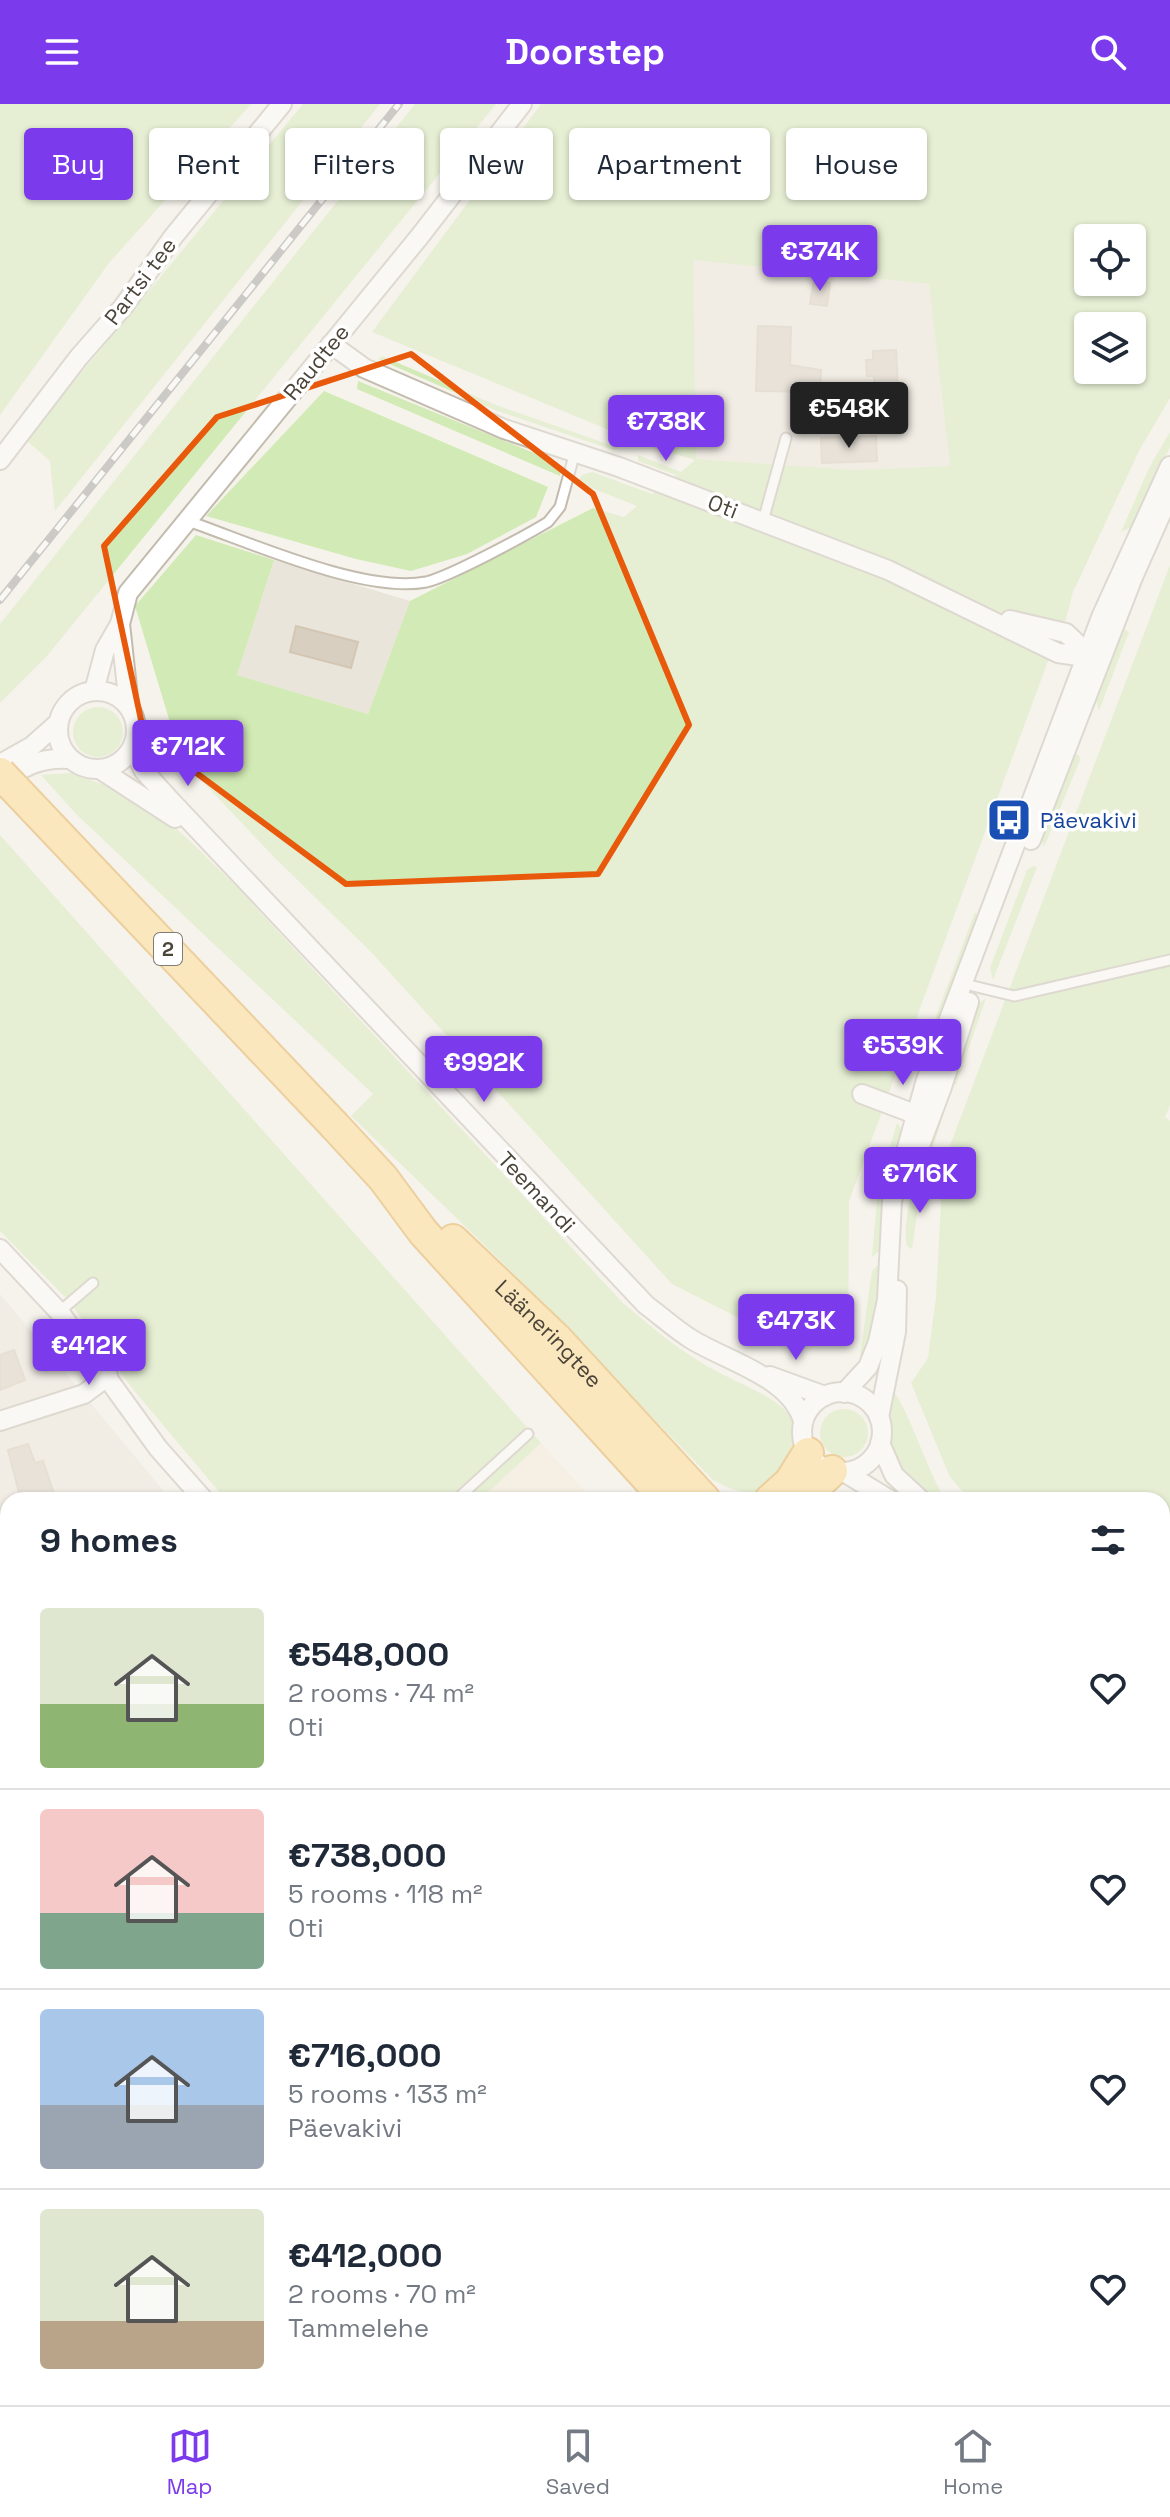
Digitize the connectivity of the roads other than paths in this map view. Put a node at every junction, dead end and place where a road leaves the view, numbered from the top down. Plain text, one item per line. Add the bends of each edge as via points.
1 (282, 104) edge
2 (522, 104) edge
3 (331, 344) junction
4 (786, 438) dead end
5 (575, 452) junction
6 (0, 460) edge
7 (1170, 466) edge
8 (1170, 494) edge
9 (187, 521) junction
10 (763, 521) junction
11 (120, 624) junction
12 (1096, 658) junction
13 (94, 691) junction
14 (129, 706) junction
15 (58, 723) junction
16 (133, 748) junction
17 (70, 759) junction
18 (0, 764) edge
19 (101, 770) junction
20 (0, 773) edge
21 (0, 786) edge
22 (213, 845) junction
23 (1170, 960) edge
24 (973, 986) junction
25 (862, 1094) dead end
26 (924, 1117) junction
27 (383, 1178) junction
28 (0, 1249) edge
29 (93, 1283) dead end
30 (59, 1312) junction
31 (130, 1345) dead end
32 (104, 1371) junction
33 (751, 1371) junction
34 (844, 1393) junction
35 (825, 1396) junction
36 (879, 1417) junction
37 (0, 1421) edge
38 (803, 1421) junction
39 (528, 1434) dead end
40 (880, 1443) junction
41 (808, 1453) junction
42 (669, 1460) junction
43 (838, 1472) junction
44 (197, 1492) edge
45 (465, 1492) edge
46 (660, 1492) edge
47 (698, 1492) edge
48 (711, 1492) edge
49 (779, 1492) edge
50 (812, 1492) edge
51 (875, 1492) edge
52 (912, 1492) edge

1 - 6 street, Partsi tee
2 - 3 street, Raudtee
3 - 5 street, Oti via 364,368 504,429
3 - 9 street, Raudtee
4 - 10 lane
5 - 9 lane via 560,507 548,522 428,582 400,584 336,572
5 - 10 street, Oti
7 - 12 street via 1102,615
8 - 12 street
9 - 11 street, Raudtee via 128,593
10 - 12 street, Oti via 983,614 1066,633
11 - 13 street, Raudtee via 105,650
11 - 14 street, Raudtee
12 - 24 street
12 - 26 street via 1053,739 926,1080
13 - 14 street via 107,692
13 - 15 street via 71,701
14 - 16 street, Raudtee via 137,726
15 - 17 street via 58,737
15 - 18 street
16 - 19 street via 120,763
16 - 22 street, Teemandi via 144,771
17 - 19 street
17 - 21 street via 37,761
19 - 22 street, Teemandi
20 - 27 highway, Lääneringtee / 2, bridge
22 - 33 street, Teemandi via 646,1305
23 - 24 lane via 1014,996
24 - 26 street
25 - 26 street
26 - 34 street via 892,1201 887,1300 878,1342 868,1367
26 - 36 street via 897,1220 896,1332
27 - 42 highway, Lääneringtee / 2 via 556,1338
27 - 46 highway, Lääneringtee / 2 via 423,1232
28 - 30 street
29 - 30 lane
30 - 32 street
31 - 32 lane
32 - 37 street via 84,1394
32 - 44 street via 158,1448
33 - 35 street, Teemandi
33 - 38 street, Teemandi via 791,1398
34 - 35 street, Teemandi
34 - 36 street via 862,1398
35 - 38 street
36 - 40 street
38 - 41 street, Teemandi
39 - 45 lane
40 - 43 street via 867,1464
40 - 52 street via 894,1475
41 - 43 street
41 - 49 highway
42 - 47 highway, Lääneringtee / 2
42 - 48 highway
43 - 50 highway
43 - 51 street

